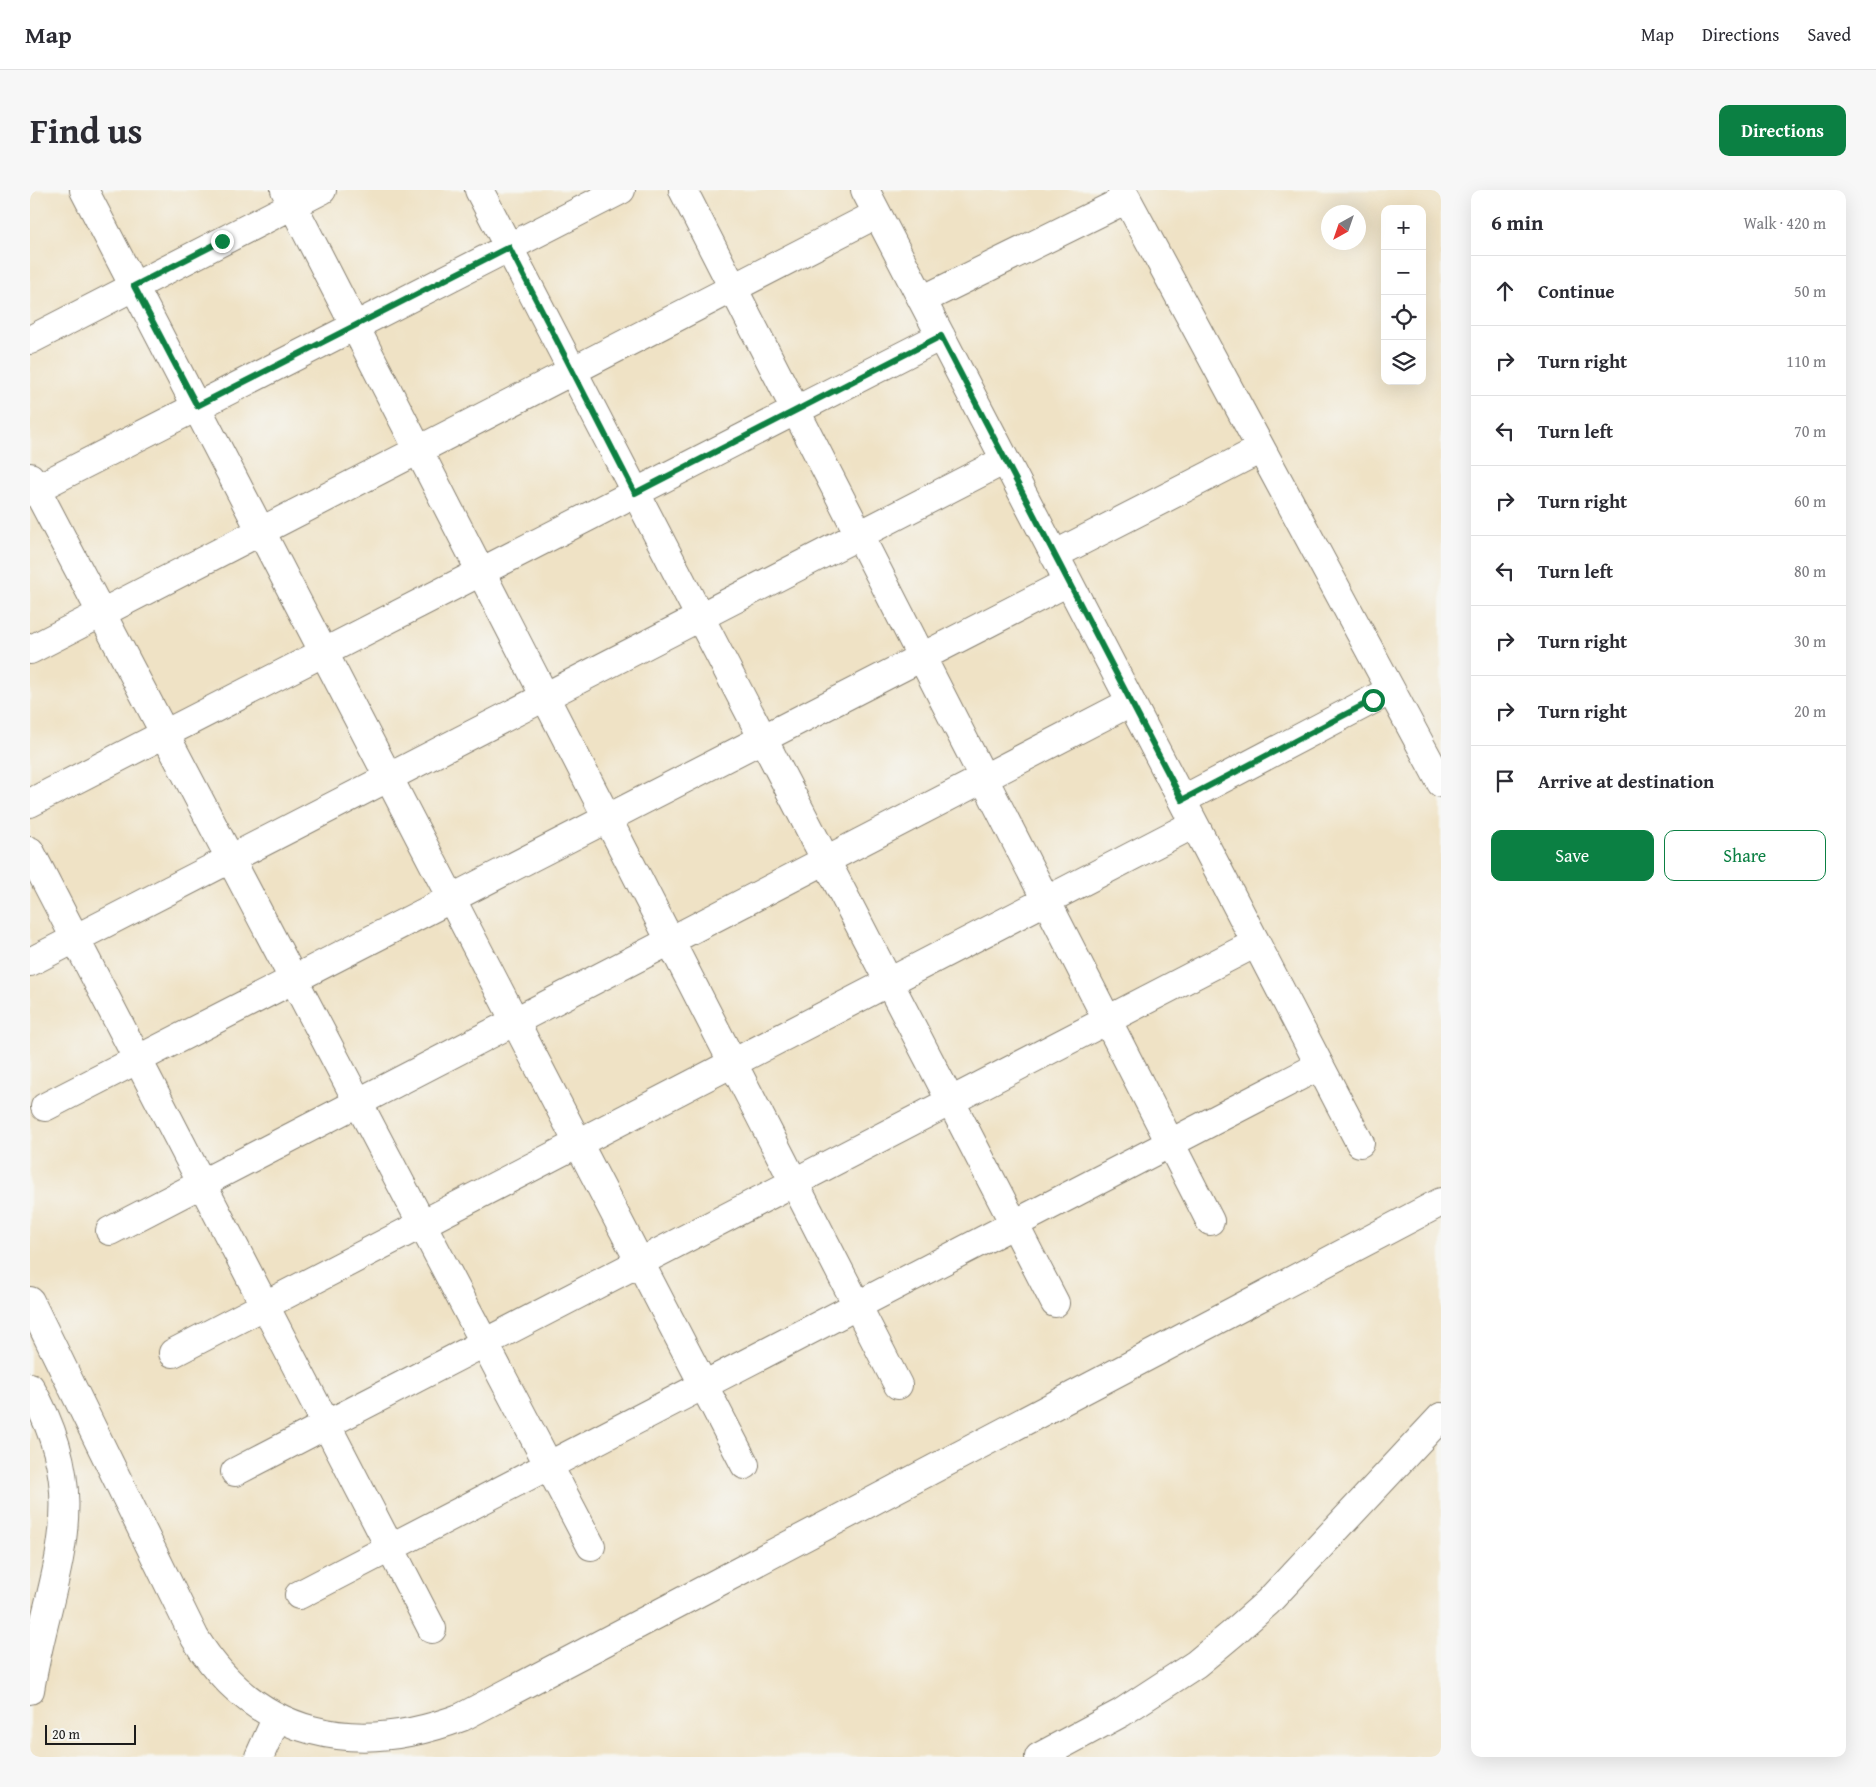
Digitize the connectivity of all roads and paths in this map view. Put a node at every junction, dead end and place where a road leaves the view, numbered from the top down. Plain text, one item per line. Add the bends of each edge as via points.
1 (84, 190) edge
2 (322, 190) edge
3 (479, 190) edge
4 (621, 190) edge
5 (682, 190) edge
6 (865, 190) edge
7 (1125, 194) edge
8 (289, 197) edge
9 (877, 214) junction
10 (509, 247) junction
11 (134, 286) junction
12 (733, 288) junction
13 (922, 300) junction
14 (355, 326) junction
15 (941, 336) junction
16 (30, 340) edge
17 (573, 371) junction
18 (197, 406) junction
19 (796, 411) junction
20 (1261, 449) junction
21 (418, 450) junction
22 (1005, 460) junction
23 (32, 486) edge
24 (635, 493) junction
25 (261, 531) junction
26 (859, 535) junction
27 (1054, 554) junction
28 (481, 572) junction
29 (1068, 582) junction
30 (102, 613) junction
31 (700, 617) junction
32 (30, 650) edge
33 (324, 652) junction
34 (921, 657) junction
35 (1390, 690) junction
36 (545, 697) junction
37 (1131, 702) junction
38 (165, 734) junction
39 (763, 738) junction
40 (388, 777) junction
41 (983, 779) junction
42 (1441, 783) edge
43 (1182, 800) junction
44 (30, 803) edge
45 (607, 818) junction
46 (1194, 824) junction
47 (30, 851) edge
48 (230, 858) junction
49 (826, 860) junction
50 (452, 898) junction
51 (1046, 901) junction
52 (75, 938) junction
53 (671, 941) junction
54 (1256, 943) junction
55 (30, 962) edge
56 (294, 979) junction
57 (889, 983) junction
58 (515, 1021) junction
59 (1107, 1021) junction
60 (138, 1059) junction
61 (733, 1063) junction
62 (1319, 1066) junction
63 (358, 1102) junction
64 (951, 1102) junction
65 (45, 1107) dead end
66 (579, 1143) junction
67 (1170, 1143) junction
68 (1360, 1143) dead end
69 (795, 1183) junction
70 (202, 1184) junction
71 (1441, 1202) edge
72 (1210, 1221) dead end
73 (422, 1224) junction
74 (1014, 1224) junction
75 (110, 1231) dead end
76 (640, 1263) junction
77 (30, 1301) edge
78 (1054, 1303) dead end
79 (857, 1305) junction
80 (265, 1306) junction
81 (485, 1343) junction
82 (173, 1354) dead end
83 (704, 1385) junction
84 (898, 1385) dead end
85 (30, 1388) edge
86 (1441, 1418) edge
87 (327, 1425) junction
88 (549, 1465) junction
89 (745, 1465) dead end
90 (235, 1472) dead end
91 (591, 1546) dead end
92 (390, 1547) junction
93 (299, 1595) dead end
94 (432, 1629) dead end
95 (30, 1690) edge
96 (276, 1719) junction
97 (259, 1757) edge
98 (1039, 1757) edge

1 - 11 street
2 - 8 street
3 - 10 street
4 - 10 street
5 - 12 street
6 - 9 street
7 - 13 street
7 - 20 street
8 - 11 street
8 - 14 street
9 - 12 street
9 - 13 street
10 - 14 street
10 - 17 street
11 - 16 street
11 - 18 street
12 - 17 street
12 - 19 street
13 - 15 street
14 - 18 street
14 - 21 street
15 - 19 street
15 - 22 street
17 - 21 street
17 - 24 street
18 - 23 street
18 - 25 street
19 - 24 street
19 - 26 street
20 - 27 street
20 - 35 street
21 - 25 street
21 - 28 street
22 - 26 street
22 - 27 street
23 - 30 street
24 - 28 street
24 - 31 street
25 - 30 street
25 - 33 street
26 - 31 street
26 - 34 street
27 - 29 street
28 - 33 street
28 - 36 street
29 - 34 street
29 - 37 street
30 - 32 street
30 - 38 street
31 - 36 street
31 - 39 street
33 - 38 street
33 - 40 street
34 - 39 street
34 - 41 street
35 - 42 street
35 - 43 street
36 - 40 street
36 - 45 street
37 - 41 street
37 - 43 street
38 - 44 street
38 - 48 street
39 - 45 street
39 - 49 street
40 - 48 street
40 - 50 street
41 - 49 street
41 - 51 street
43 - 46 street
45 - 50 street
45 - 53 street
46 - 51 street
46 - 54 street
47 - 52 street
48 - 52 street
48 - 56 street
49 - 53 street
49 - 57 street
50 - 56 street
50 - 58 street
51 - 57 street
51 - 59 street
52 - 55 street
52 - 60 street
53 - 58 street
53 - 61 street
54 - 59 street
54 - 62 street
56 - 60 street
56 - 63 street
57 - 61 street
57 - 64 street
58 - 63 street
58 - 66 street
59 - 64 street
59 - 67 street
60 - 65 street
60 - 70 street
61 - 66 street
61 - 69 street
62 - 67 street
62 - 68 street
63 - 70 street
63 - 73 street
64 - 69 street
64 - 74 street
66 - 73 street
66 - 76 street
67 - 72 street
67 - 74 street
69 - 76 street
69 - 79 street
70 - 75 street
70 - 80 street
71 - 96 street via 437,1729 411,1737 356,1742 301,1731
73 - 80 street
73 - 81 street
74 - 78 street
74 - 79 street
76 - 81 street
76 - 83 street
77 - 96 street via 195,1638 210,1662 230,1684 252,1704
79 - 83 street
79 - 84 street
80 - 82 street
80 - 87 street
81 - 87 street
81 - 88 street
83 - 88 street
83 - 89 street
85 - 95 street via 42,1408 59,1455 65,1505 61,1555
86 - 98 street via 1268,1602 1232,1634 1196,1664 1129,1709
87 - 90 street
87 - 92 street
88 - 91 street
88 - 92 street
92 - 93 street
92 - 94 street
96 - 97 street

